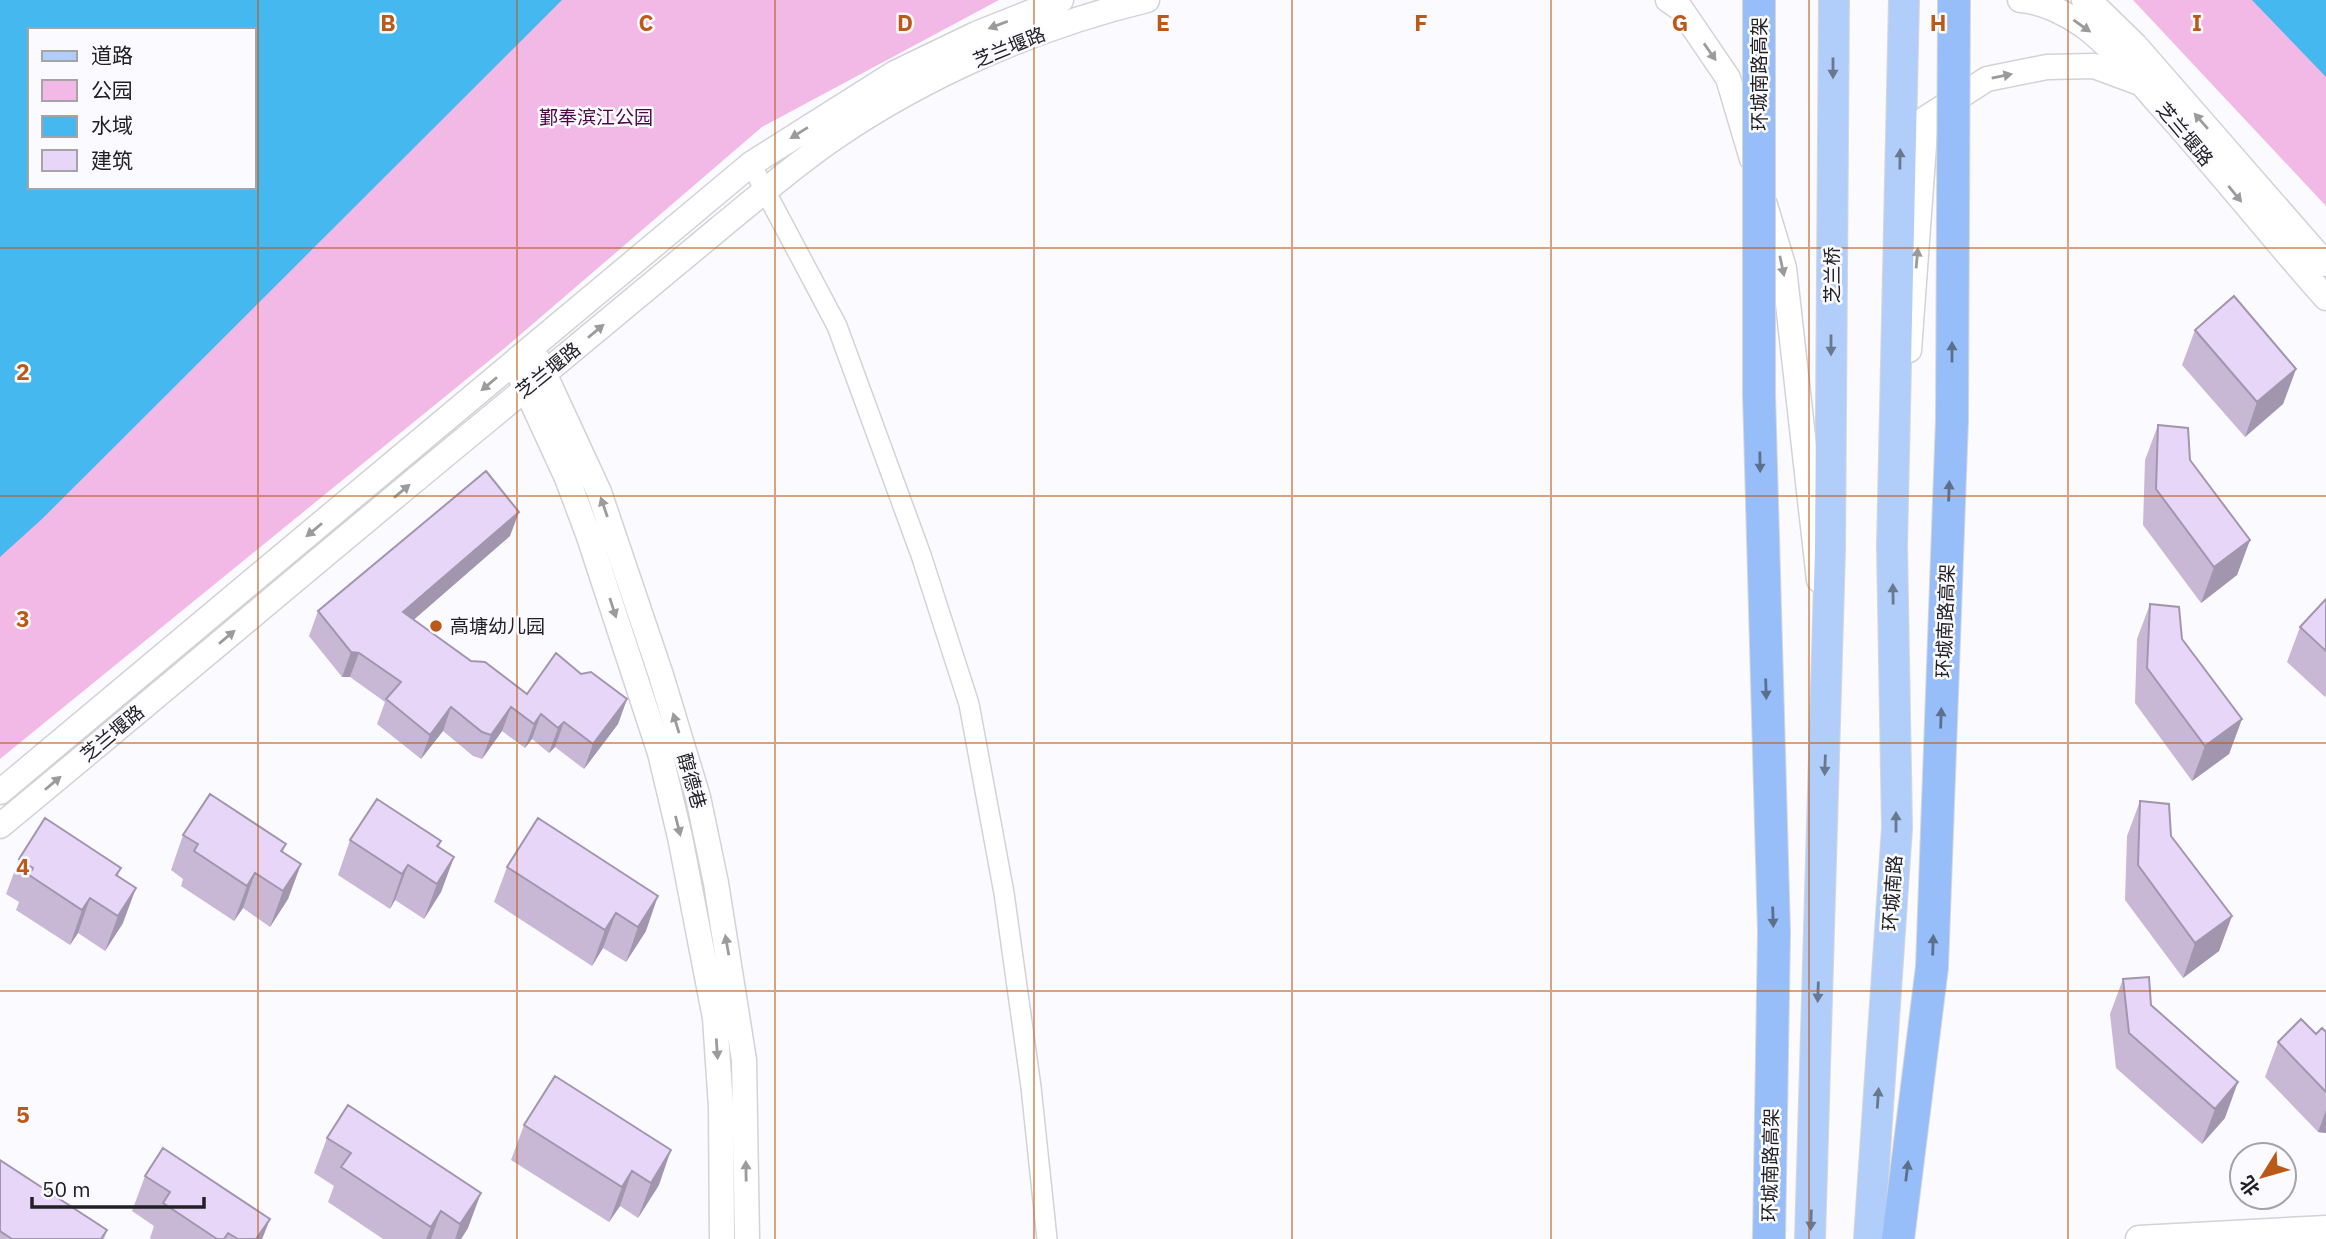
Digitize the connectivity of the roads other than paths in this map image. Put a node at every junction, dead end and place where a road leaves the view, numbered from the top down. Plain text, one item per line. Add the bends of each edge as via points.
1 (1062, 0) edge
2 (1147, 0) edge
3 (1668, 0) edge
4 (1759, 0) edge
5 (1834, 0) edge
6 (1904, 0) edge
7 (1954, 0) edge
8 (2021, 0) edge
9 (2084, 0) edge
10 (2140, 83) junction
11 (751, 164) junction
12 (765, 191) junction
13 (2326, 264) edge
14 (2326, 298) edge
15 (523, 356) junction
16 (535, 381) junction
17 (1892, 546) junction
18 (1827, 657) junction
19 (0, 792) edge
20 (0, 827) edge
21 (2326, 1229) edge
22 (722, 1239) edge
23 (747, 1239) edge
24 (1047, 1239) edge
25 (1769, 1239) edge
26 (1810, 1239) edge
27 (1869, 1239) edge
28 (1898, 1239) edge
29 (2139, 1239) edge

1 -> 11 street, 芝兰堰路 via 895,73
2 - 12 street, 芝兰堰路 via 1016,41 942,75 833,139
3 -> 18 street via 1681,9 1728,78 1784,268
4 -> 25 highway, 环城南路高架, bridge via 1760,465 1773,932
5 -> 18 main road, 芝兰桥
17 -> 6 main road
28 -> 7 highway, 环城南路高架, bridge via 1932,967 1952,420
8 -> 10 street, 芝兰堰路 via 2083,25
13 -> 9 street, 芝兰堰路 via 2135,45
10 -> 14 street, 芝兰堰路
17 -> 10 street via 1926,118 1987,79 2047,67 2094,66
11 - 12 street
11 - 15 street, 芝兰堰路
16 -> 12 street, 芝兰堰路
12 - 24 street via 837,326 921,555 969,704 1004,893
15 - 16 street, 醇德巷
15 -> 19 street, 芝兰堰路
20 -> 16 street, 芝兰堰路
16 -> 22 street, 醇德巷 via 660,753 681,837 715,1018
23 -> 16 street, 醇德巷 via 744,1060 698,797 599,492
27 -> 17 main road, 环城南路 via 1897,828
18 -> 26 main road
21 - 29 main road

